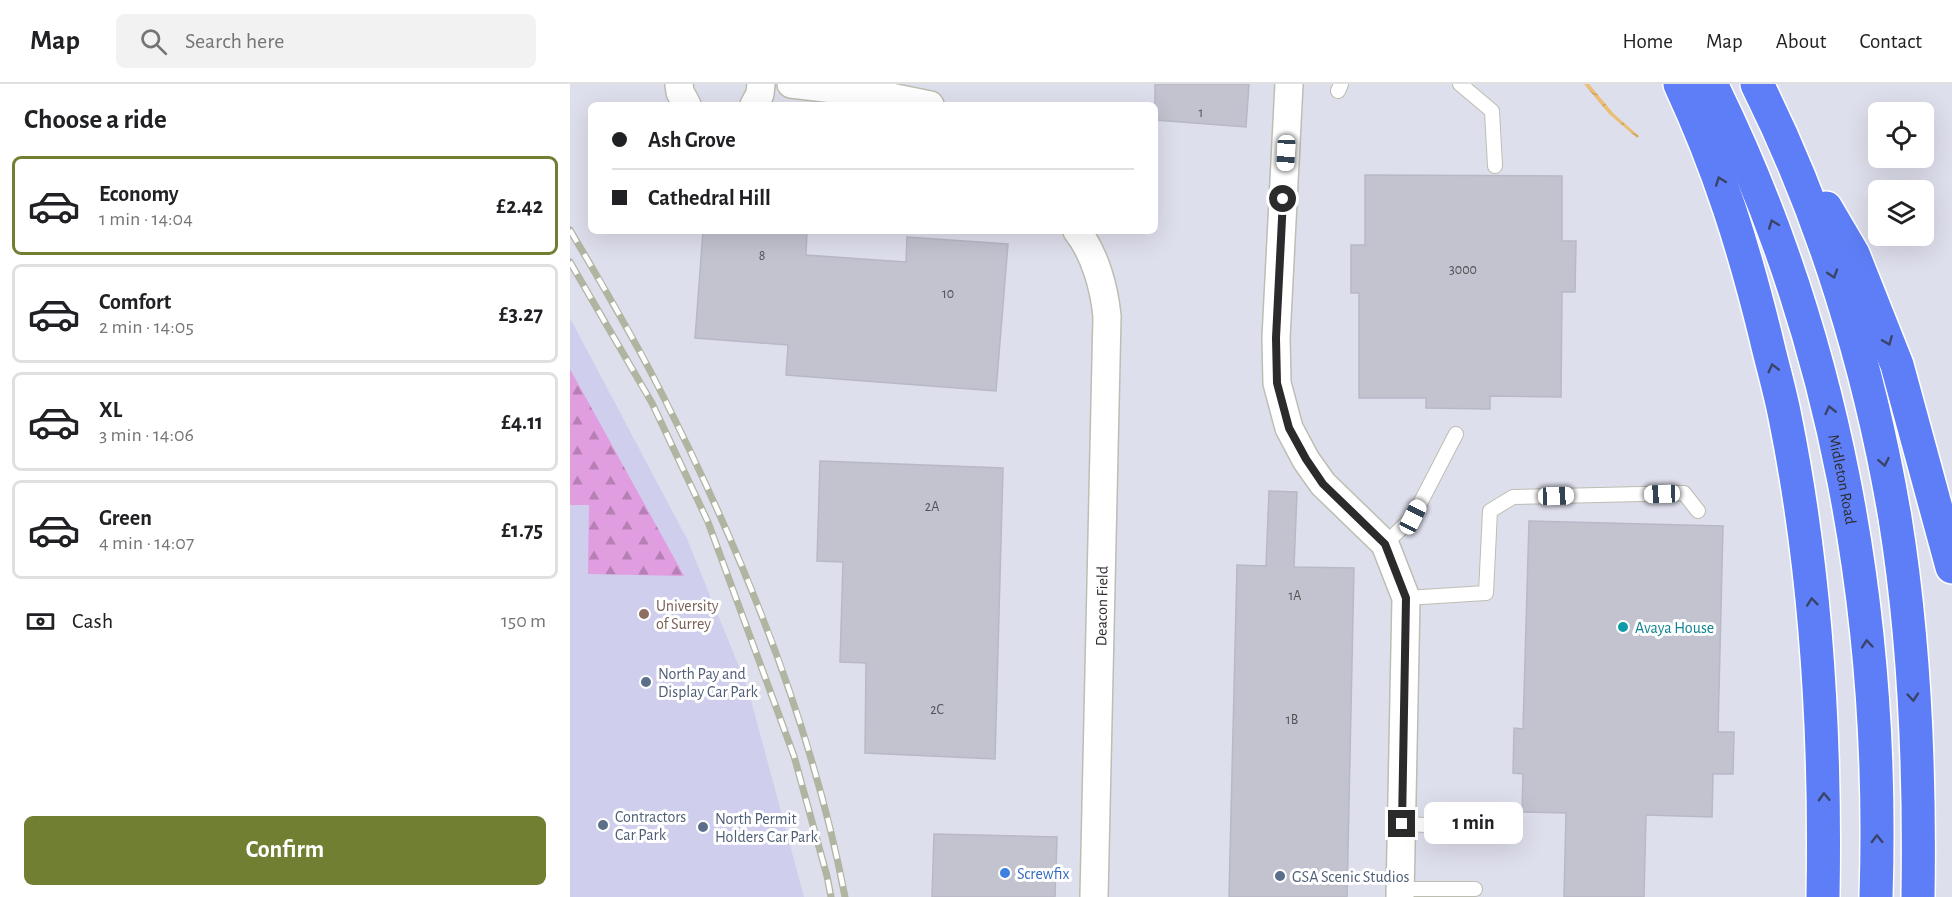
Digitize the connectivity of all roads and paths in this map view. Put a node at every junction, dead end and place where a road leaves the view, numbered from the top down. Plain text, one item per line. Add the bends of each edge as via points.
1 (679, 84) edge
2 (761, 84) edge
3 (791, 84) edge
4 (1289, 84) edge
5 (1460, 84) edge
6 (1680, 84) edge
7 (1711, 84) edge
8 (1761, 93) edge
9 (685, 102) edge
10 (756, 102) edge
11 (915, 102) edge
12 (1495, 166) dead end
13 (1080, 234) edge
14 (1456, 434) dead end
15 (1698, 511) dead end
16 (1385, 544) junction
17 (1952, 567) edge
18 (1406, 598) junction
19 (1402, 824) junction
20 (1477, 827) dead end
21 (1475, 889) dead end
22 (1400, 893) edge
23 (1094, 897) edge
24 (1823, 897) edge
25 (1876, 897) edge
26 (1918, 897) edge

1 - 9 street
2 - 10 street
3 - 11 street
4 - 16 street via 1277,383 1289,428 1306,459 1323,484
5 - 12 lane via 1492,111
24 -> 6 highway via 1825,807 1820,696 1805,539 1785,417 1744,253 1704,135
25 -> 7 highway, Midleton Road via 1875,766 1869,669 1847,492 1823,383 1775,230
8 -> 17 highway via 1853,254 1898,365
8 -> 26 highway via 1796,172 1828,260 1865,379 1883,456 1904,585 1914,709
13 - 23 street, Deacon Field via 1096,270 1107,316
14 - 16 lane via 1413,517
15 - 18 lane via 1684,493 1513,497 1490,511 1486,593
16 - 18 street
18 - 19 street
19 - 20 lane
19 - 22 street
21 - 22 lane

